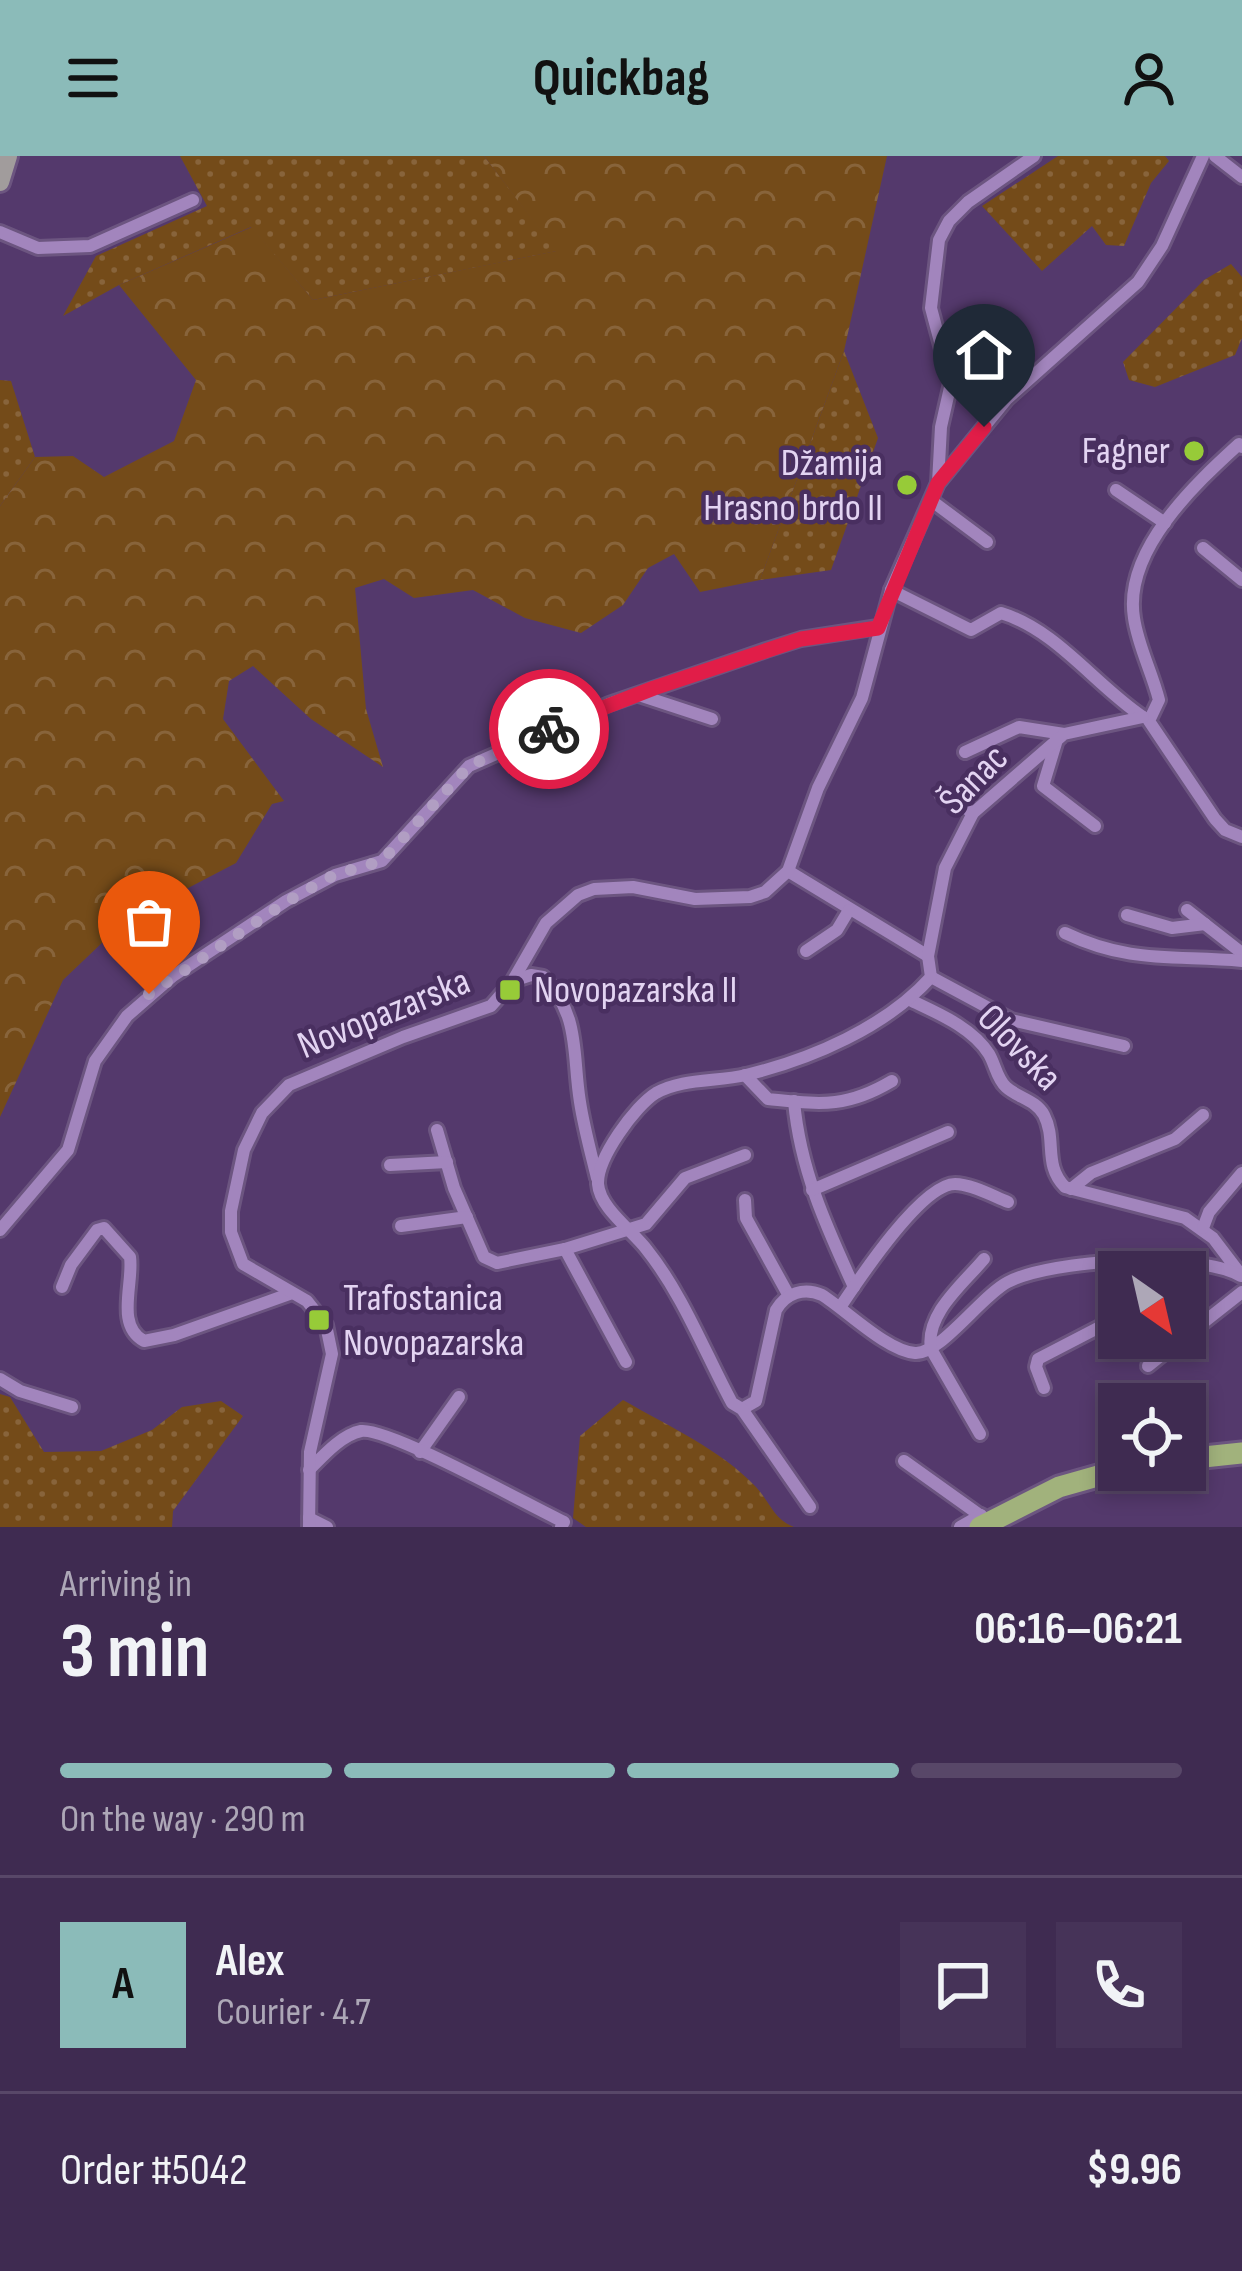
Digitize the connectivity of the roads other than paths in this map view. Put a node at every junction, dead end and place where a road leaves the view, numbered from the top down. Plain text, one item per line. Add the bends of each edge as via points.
1 (8, 156) edge
2 (1034, 156) edge
3 (1203, 156) edge
4 (1216, 156) edge
5 (1242, 177) edge
6 (0, 182) edge
7 (193, 200) dead end
8 (0, 232) edge
9 (1242, 447) edge
10 (938, 483) junction
11 (1116, 490) dead end
12 (932, 501) junction
13 (1166, 523) junction
14 (987, 542) dead end
15 (1203, 548) dead end
16 (1242, 580) edge
17 (891, 590) junction
18 (878, 628) junction
19 (637, 694) junction
20 (712, 719) dead end
21 (1146, 719) junction
22 (1060, 738) junction
23 (965, 752) dead end
24 (942, 794) dead end
25 (973, 813) junction
26 (1095, 826) dead end
27 (1242, 837) edge
28 (788, 871) junction
29 (849, 910) junction
30 (1187, 910) dead end
31 (1127, 915) dead end
32 (1205, 924) junction
33 (1065, 933) dead end
34 (806, 950) dead end
35 (928, 956) junction
36 (1242, 957) edge
37 (932, 977) junction
38 (512, 982) junction
39 (910, 1000) junction
40 (1124, 1046) dead end
41 (745, 1076) junction
42 (892, 1081) dead end
43 (794, 1101) junction
44 (1203, 1114) dead end
45 (437, 1130) dead end
46 (948, 1132) dead end
47 (745, 1155) dead end
48 (447, 1162) junction
49 (390, 1166) dead end
50 (1242, 1173) edge
51 (598, 1185) junction
52 (1071, 1189) junction
53 (812, 1190) junction
54 (746, 1200) dead end
55 (1008, 1202) dead end
56 (467, 1217) junction
57 (401, 1226) dead end
58 (1203, 1228) junction
59 (632, 1229) junction
60 (0, 1230) edge
61 (565, 1249) junction
62 (984, 1259) dead end
63 (1206, 1263) edge
64 (1098, 1265) edge
65 (1242, 1277) edge
66 (62, 1287) dead end
67 (854, 1287) junction
68 (292, 1293) junction
69 (789, 1296) junction
70 (1240, 1298) edge
71 (842, 1306) junction
72 (1206, 1322) edge
73 (1098, 1328) edge
74 (931, 1349) junction
75 (1157, 1359) edge
76 (626, 1362) dead end
77 (1148, 1366) dead end
78 (0, 1379) edge
79 (1044, 1388) dead end
80 (459, 1397) dead end
81 (72, 1407) dead end
82 (742, 1409) junction
83 (980, 1435) dead end
84 (420, 1452) junction
85 (1242, 1453) edge
86 (1206, 1457) edge
87 (904, 1460) dead end
88 (308, 1471) junction
89 (1098, 1476) edge
90 (810, 1508) dead end
91 (983, 1521) edge
92 (309, 1523) edge
93 (327, 1527) edge
94 (561, 1527) edge
95 (960, 1527) edge

1 - 6 main road
2 - 10 street via 968,202 939,240 932,308 951,383
3 - 10 street via 1138,282 1007,399
4 - 5 street
7 - 8 street via 90,246 38,248
9 - 13 street
10 - 12 street
11 - 13 street
12 - 14 street
12 - 17 street
13 - 21 street via 1137,578 1133,615 1159,700
15 - 16 street
17 - 18 street
17 - 21 street via 975,630 1001,613 1016,618
18 - 19 street via 801,639
18 - 28 street via 862,698
19 - 20 street
19 - 60 street via 469,766 382,861 286,902 149,994 103,1045 60,1163
21 - 22 street, Šanac
21 - 27 street via 1215,819
22 - 23 street via 1019,727
22 - 25 street, Šanac
22 - 26 street via 1042,786
24 - 25 street
25 - 35 street, Šanac via 949,856
28 - 29 street
28 - 38 street, Novopazarska via 750,897 594,889 546,923
29 - 34 street
29 - 35 street
30 - 32 street
31 - 32 street via 1172,928
32 - 36 street
33 - 36 street via 1150,960
35 - 37 street, Šanac
37 - 39 street
37 - 40 street via 1011,1020
38 - 51 street, Novopazarska via 543,976 573,1026
38 - 68 street, Novopazarska via 475,1015 289,1085 262,1113 244,1150 230,1232 243,1264
39 - 41 street via 850,1036
39 - 52 street, Olovska via 982,1044 1007,1089 1044,1114 1052,1168
41 - 43 street via 768,1099
41 - 51 street via 652,1095 616,1138
42 - 43 street via 850,1102
43 - 53 street
44 - 52 street via 1175,1139
45 - 48 street
46 - 53 street
47 - 59 street via 685,1178 654,1217
48 - 49 street
48 - 56 street
50 - 58 street
51 - 59 street
52 - 58 street
53 - 67 street
54 - 69 street via 746,1218
55 - 67 street via 946,1186 910,1212
56 - 57 street
56 - 61 street via 490,1262
58 - 65 street
59 - 61 street
59 - 82 street
61 - 76 street
62 - 74 street via 940,1310
63 - 65 street
64 - 74 street via 1010,1281
66 - 68 street via 104,1228 130,1258 132,1329 144,1341
67 - 71 street
68 - 88 street, Novopazarska via 318,1311 332,1354
69 - 71 street via 812,1290
69 - 82 street via 776,1310 756,1401
70 - 72 street
71 - 74 street via 898,1348
73 - 79 street via 1038,1359
74 - 83 street
75 - 77 street
78 - 81 street
80 - 84 street
82 - 90 street
84 - 88 street via 363,1430
84 - 94 street
85 - 86 main road
87 - 91 street
88 - 92 street, Novopazarska
89 - 91 main road
91 - 95 street
92 - 93 street, Novopazarska

